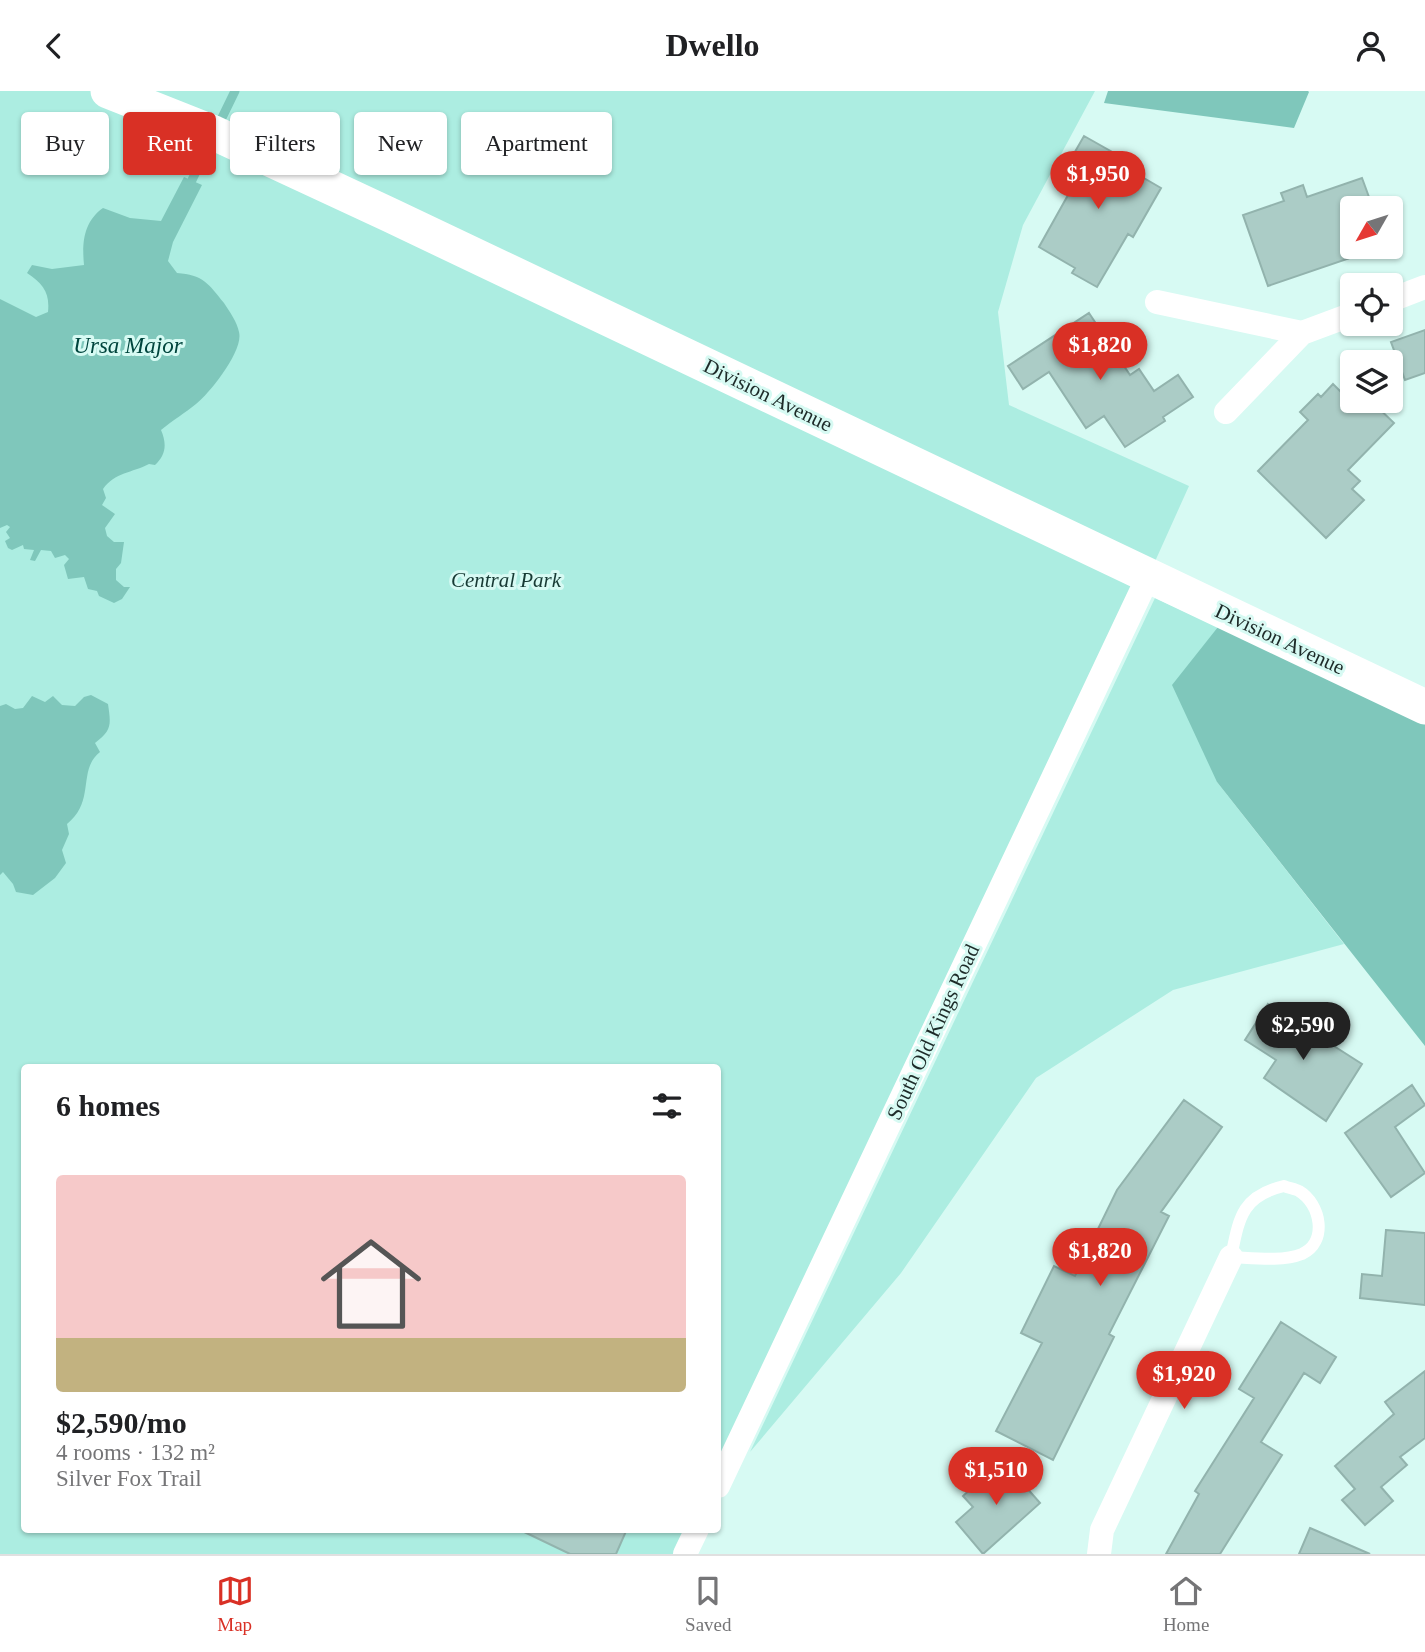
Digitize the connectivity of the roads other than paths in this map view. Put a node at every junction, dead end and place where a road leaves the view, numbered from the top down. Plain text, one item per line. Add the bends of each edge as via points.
1 (108, 91) edge
2 (1425, 287) edge
3 (1403, 295) edge
4 (1157, 302) dead end
5 (1340, 319) edge
6 (1303, 333) junction
7 (1226, 412) dead end
8 (1148, 577) junction
9 (1425, 707) edge
10 (1231, 1257) junction
11 (721, 1480) edge
12 (695, 1533) edge
13 (685, 1554) edge
14 (1099, 1554) edge

1 - 8 street, Division Avenue via 214,133 390,215
2 - 3 street
4 - 6 street
5 - 6 street
6 - 7 street
8 - 9 street, Division Avenue
8 - 11 street, South Old Kings Road
10 - 10 lane via 1240,1217 1249,1202 1266,1190 1284,1186 1300,1191 1313,1204 1319,1220 1311,1249 1264,1259
10 - 14 street via 1102,1530
12 - 13 street

